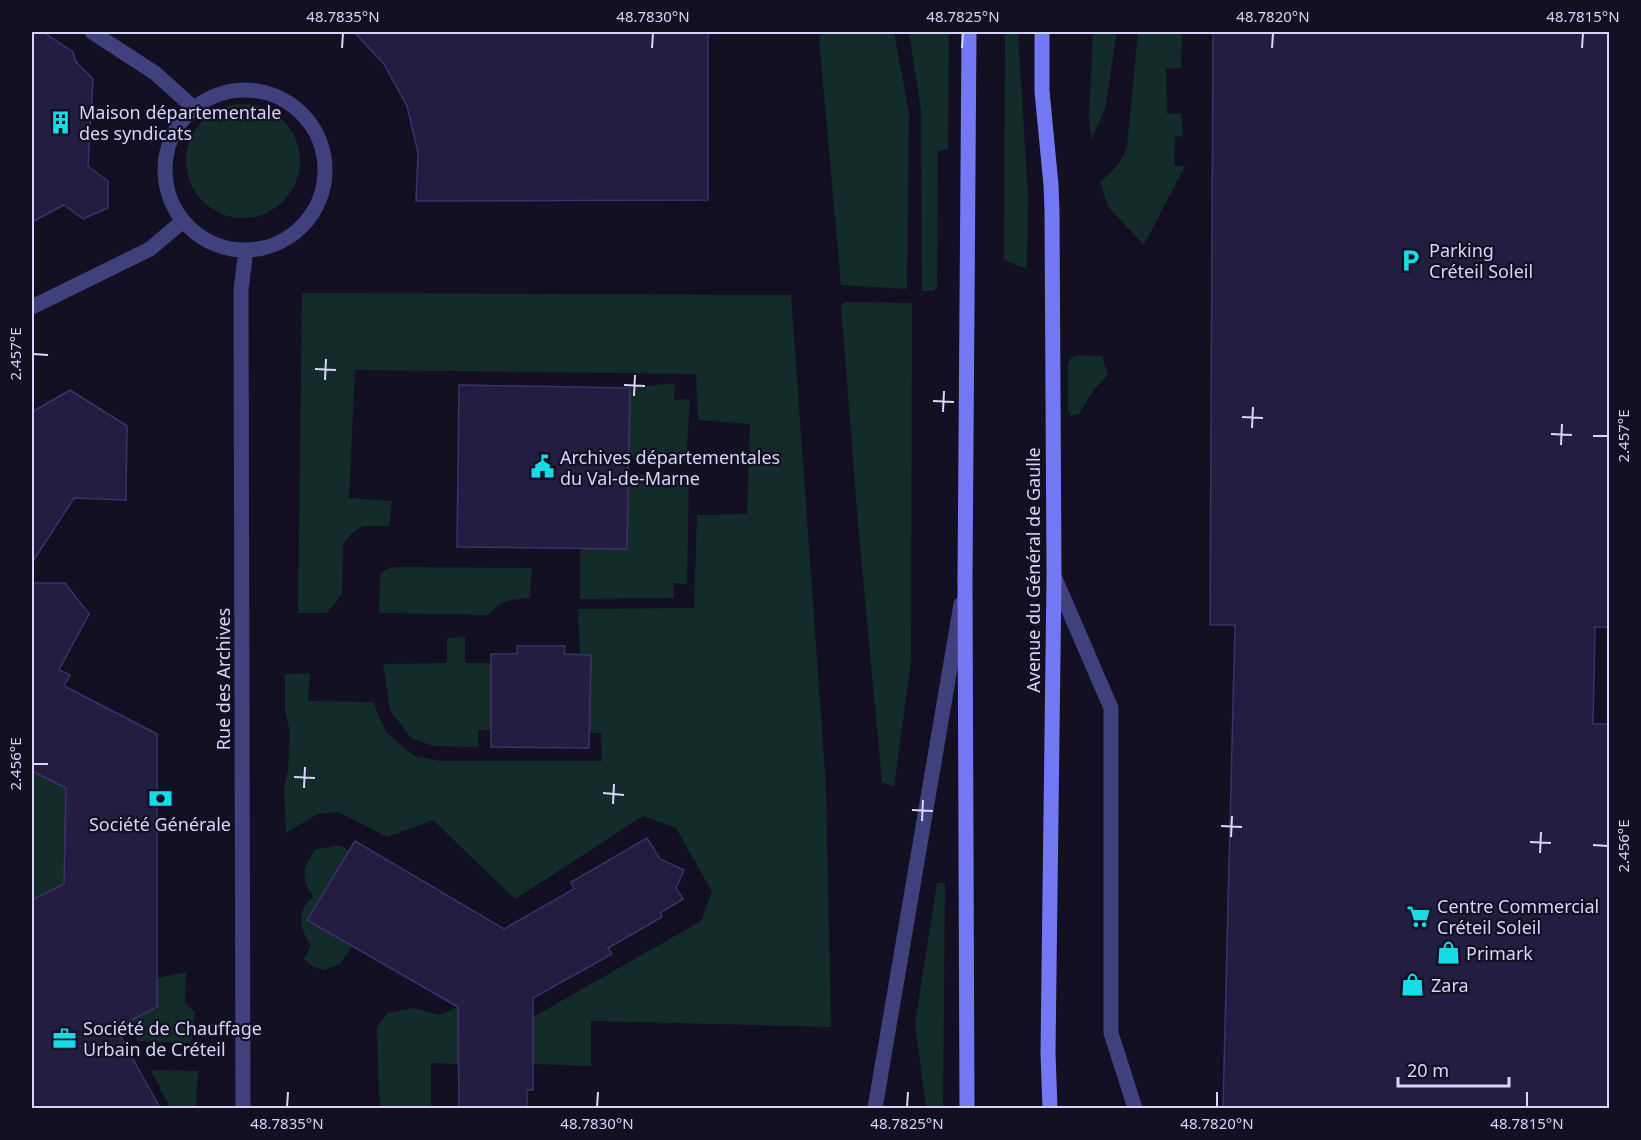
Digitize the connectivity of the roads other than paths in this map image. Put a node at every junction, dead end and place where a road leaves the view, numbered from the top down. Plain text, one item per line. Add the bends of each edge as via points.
1 (92, 32) edge
2 (969, 32) edge
3 (1042, 32) edge
4 (194, 108) junction
5 (183, 221) junction
6 (246, 250) junction
7 (32, 307) edge
8 (1054, 576) junction
9 (965, 580) junction
10 (243, 1108) edge
11 (875, 1108) edge
12 (967, 1108) edge
13 (1050, 1108) edge
14 (1135, 1108) edge

1 - 4 street via 155,73
2 - 9 main road
3 - 8 main road, Avenue du Général de Gaulle via 1042,92 1052,212
4 - 5 street via 172,138 165,173 172,203
4 - 6 street via 223,92 251,89 278,96 300,110 321,140 326,175 319,203 301,228 273,246
5 - 6 street via 200,237 220,246
5 - 7 street via 150,249
6 - 10 street, Rue des Archives via 241,290
8 - 13 main road, Avenue du Général de Gaulle
8 - 14 street via 1111,708 1112,1033
9 - 11 street
9 - 12 main road

